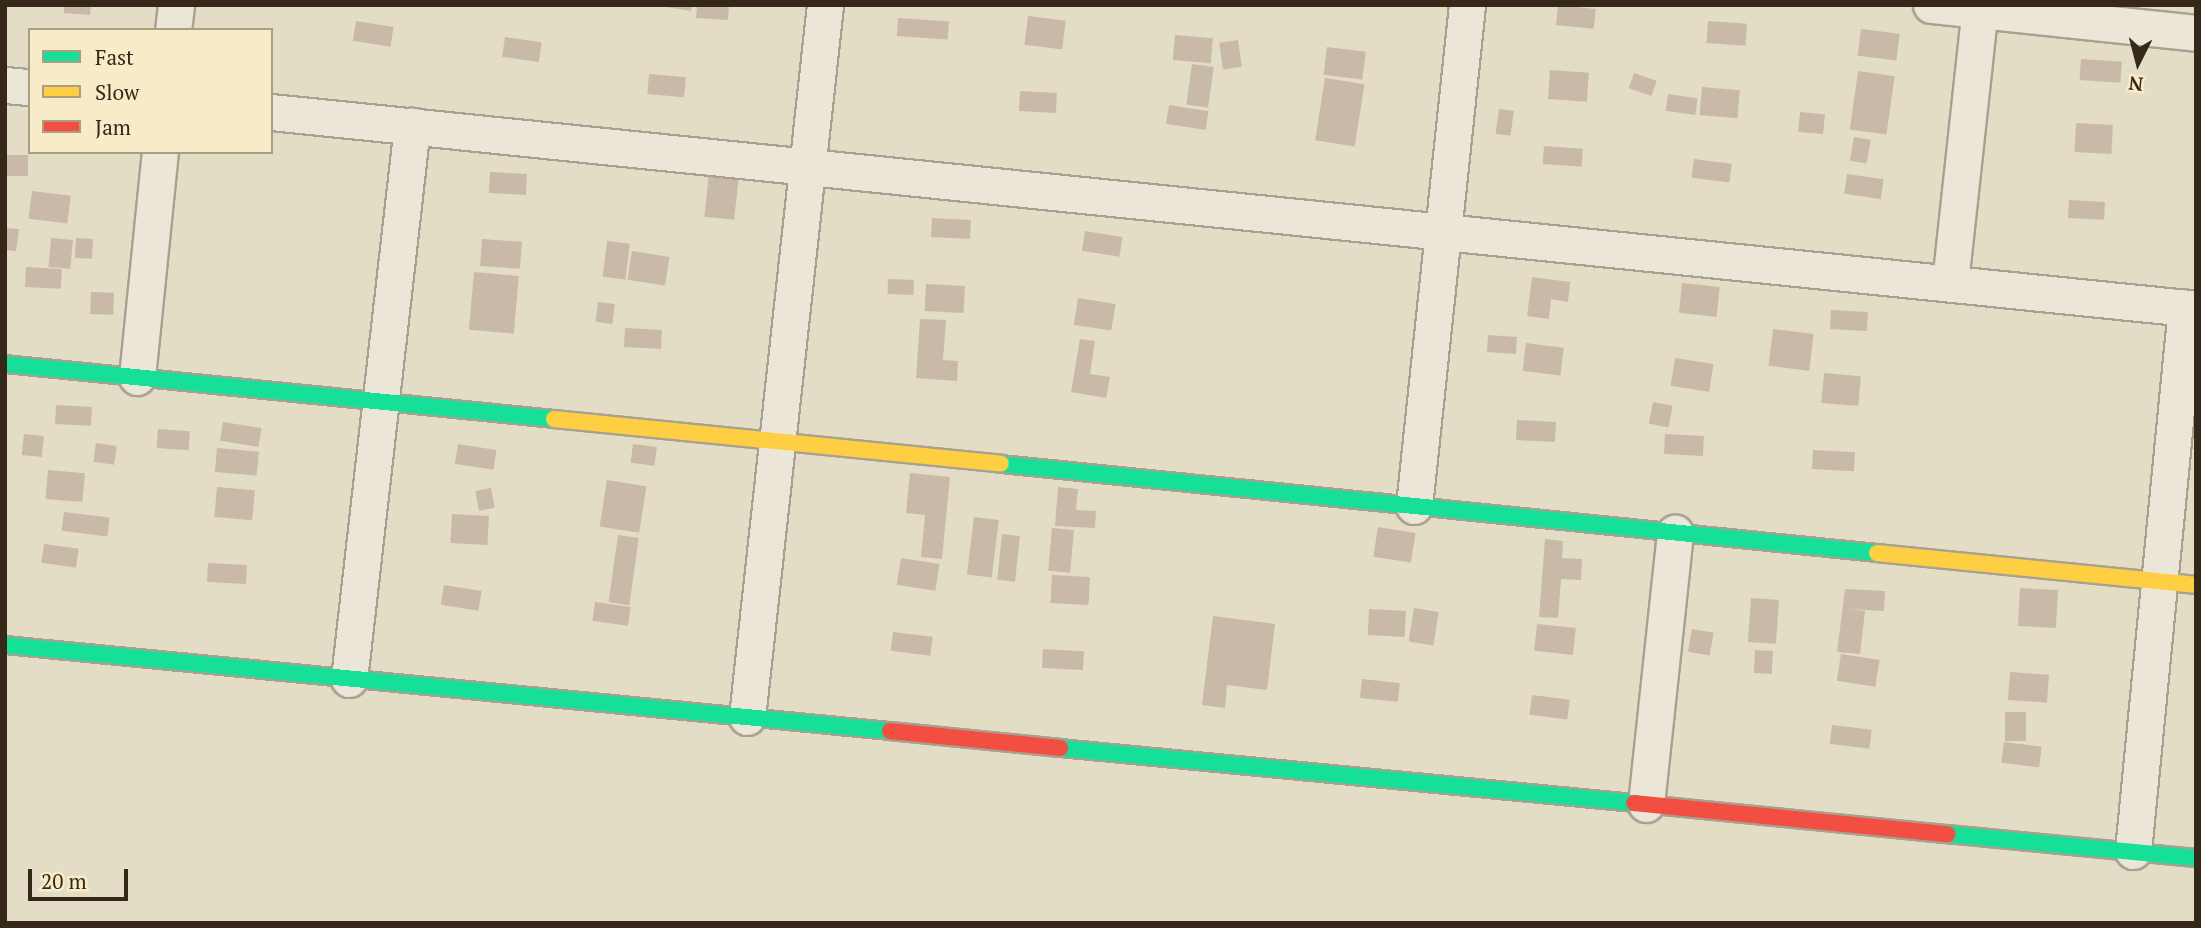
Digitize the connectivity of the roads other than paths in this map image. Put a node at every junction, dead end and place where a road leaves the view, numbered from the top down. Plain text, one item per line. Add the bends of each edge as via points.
1 (176, 5) edge
2 (825, 5) edge
3 (1467, 5) edge
4 (1931, 5) edge
5 (1980, 8) edge
6 (173, 28) edge
7 (2196, 33) edge
8 (5, 85) edge
9 (28, 87) edge
10 (273, 112) edge
11 (412, 126) junction
12 (160, 154) edge
13 (807, 167) junction
14 (1442, 232) junction
15 (1950, 284) junction
16 (2191, 308) edge
17 (5, 364) edge
18 (137, 377) junction
19 (380, 402) junction
20 (777, 442) junction
21 (1413, 506) junction
22 (1675, 533) junction
23 (2159, 581) junction
24 (2196, 585) edge
25 (5, 645) edge
26 (349, 679) junction
27 (747, 717) junction
28 (1646, 804) junction
29 (2133, 851) junction
30 (2196, 858) edge

1 - 6 street
2 - 13 street
3 - 14 street
4 - 5 street
5 - 7 street
5 - 15 street
8 - 9 street
10 - 11 street
11 - 13 street
11 - 19 street
12 - 18 street
13 - 14 street
13 - 20 street
14 - 15 street
14 - 21 street
15 - 16 street
16 - 23 street
17 - 18 street
18 - 19 street
19 - 20 street
19 - 26 street
20 - 21 street
20 - 27 street
21 - 22 street
22 - 23 street
22 - 28 street
23 - 24 street
23 - 29 street
25 - 26 street
26 - 27 street
27 - 28 street
28 - 29 street
29 - 30 street

